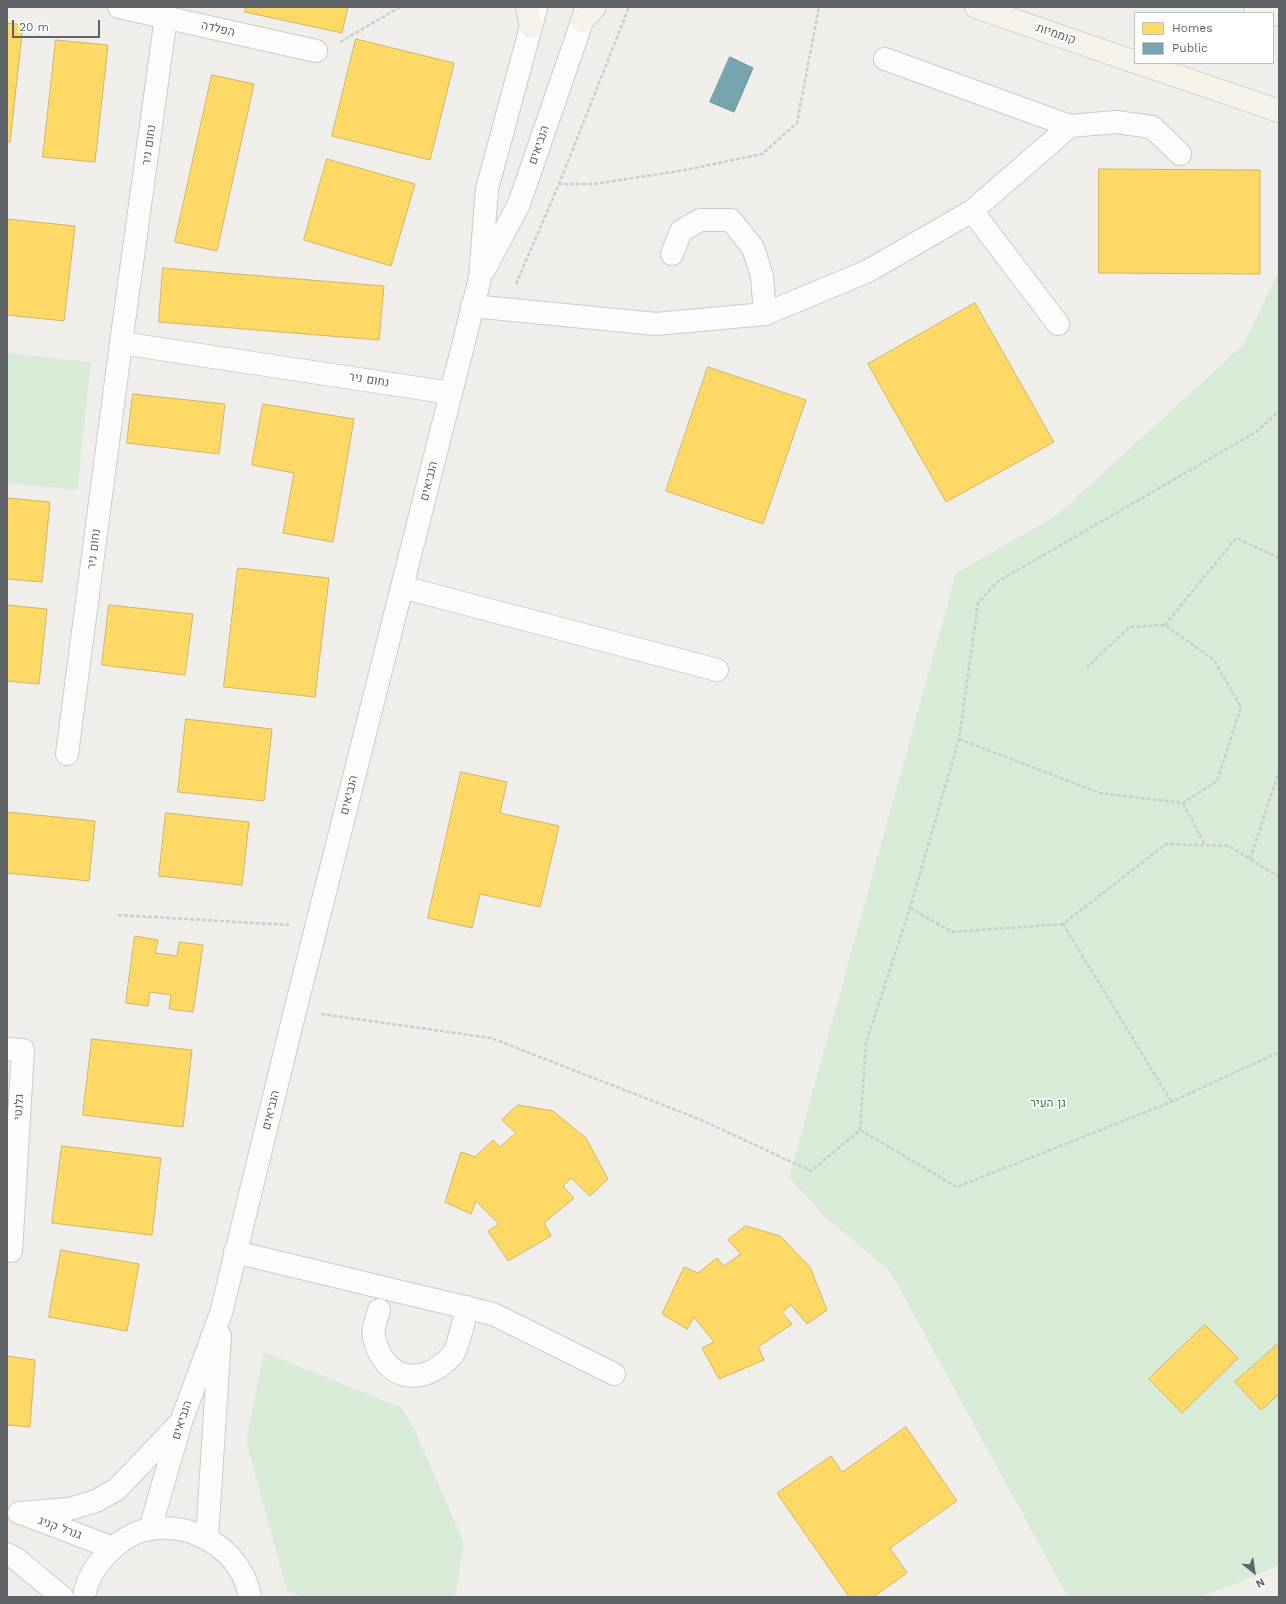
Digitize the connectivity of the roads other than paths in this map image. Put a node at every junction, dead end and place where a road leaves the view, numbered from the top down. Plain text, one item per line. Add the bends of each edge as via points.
1 (119, 7) edge
2 (976, 7) edge
3 (1255, 7) edge
4 (588, 12) edge
5 (1270, 12) edge
6 (531, 14) edge
7 (166, 17) junction
8 (316, 51) road end
9 (885, 59) dead end
10 (1134, 62) edge
11 (1142, 64) edge
12 (1279, 111) edge
13 (1070, 126) junction
14 (1180, 154) dead end
15 (972, 211) junction
16 (672, 254) dead end
17 (480, 278) junction
18 (472, 306) junction
19 (765, 314) junction
20 (1058, 324) dead end
21 (121, 343) junction
22 (451, 393) junction
23 (402, 587) junction
24 (717, 670) dead end
25 (67, 754) dead end
26 (7, 1049) edge
27 (11, 1251) dead end
28 (235, 1252) junction
29 (468, 1307) junction
30 (379, 1310) dead end
31 (221, 1313) junction
32 (614, 1374) dead end
33 (181, 1422) junction
34 (13, 1511) edge
35 (150, 1529) junction
36 (207, 1538) junction
37 (113, 1548) junction
38 (7, 1554) edge
39 (253, 1594) edge
40 (62, 1597) edge
41 (84, 1597) edge

1 - 7 street, הפלדה
2 - 10 main road, קוממיות
3 - 5 main road
4 - 17 street, הנביאים via 519,204
6 - 17 street, הנביאים via 486,189
7 - 8 street, הפלדה
7 - 21 street, נחום ניר
9 - 13 street
11 - 12 main road
13 - 14 street via 1116,122 1152,127
13 - 15 street
15 - 19 street via 868,271
15 - 20 street
16 - 19 street via 681,231 700,220 731,220 753,248 762,276
17 - 18 street, הנביאים
18 - 19 street via 656,324
18 - 22 street, הנביאים
21 - 22 street, נחום ניר
21 - 25 street, נחום ניר
22 - 23 street, הנביאים
23 - 24 street
23 - 28 street, הנביאים
26 - 27 street, גלנטי via 23,1050
28 - 29 street
28 - 31 street, הנביאים
29 - 30 street via 454,1353 440,1366 420,1376 395,1372 381,1359 373,1335
29 - 32 street via 493,1314
31 - 33 street, הנביאים
31 - 36 street, הנביאים
33 - 34 street via 117,1489 96,1501 69,1509
33 - 35 street, הנביאים
34 - 37 street, גנרל קניג
35 - 36 street via 179,1529
35 - 37 street via 130,1536
36 - 39 street via 226,1551
37 - 41 street via 96,1566 85,1588
38 - 40 street

